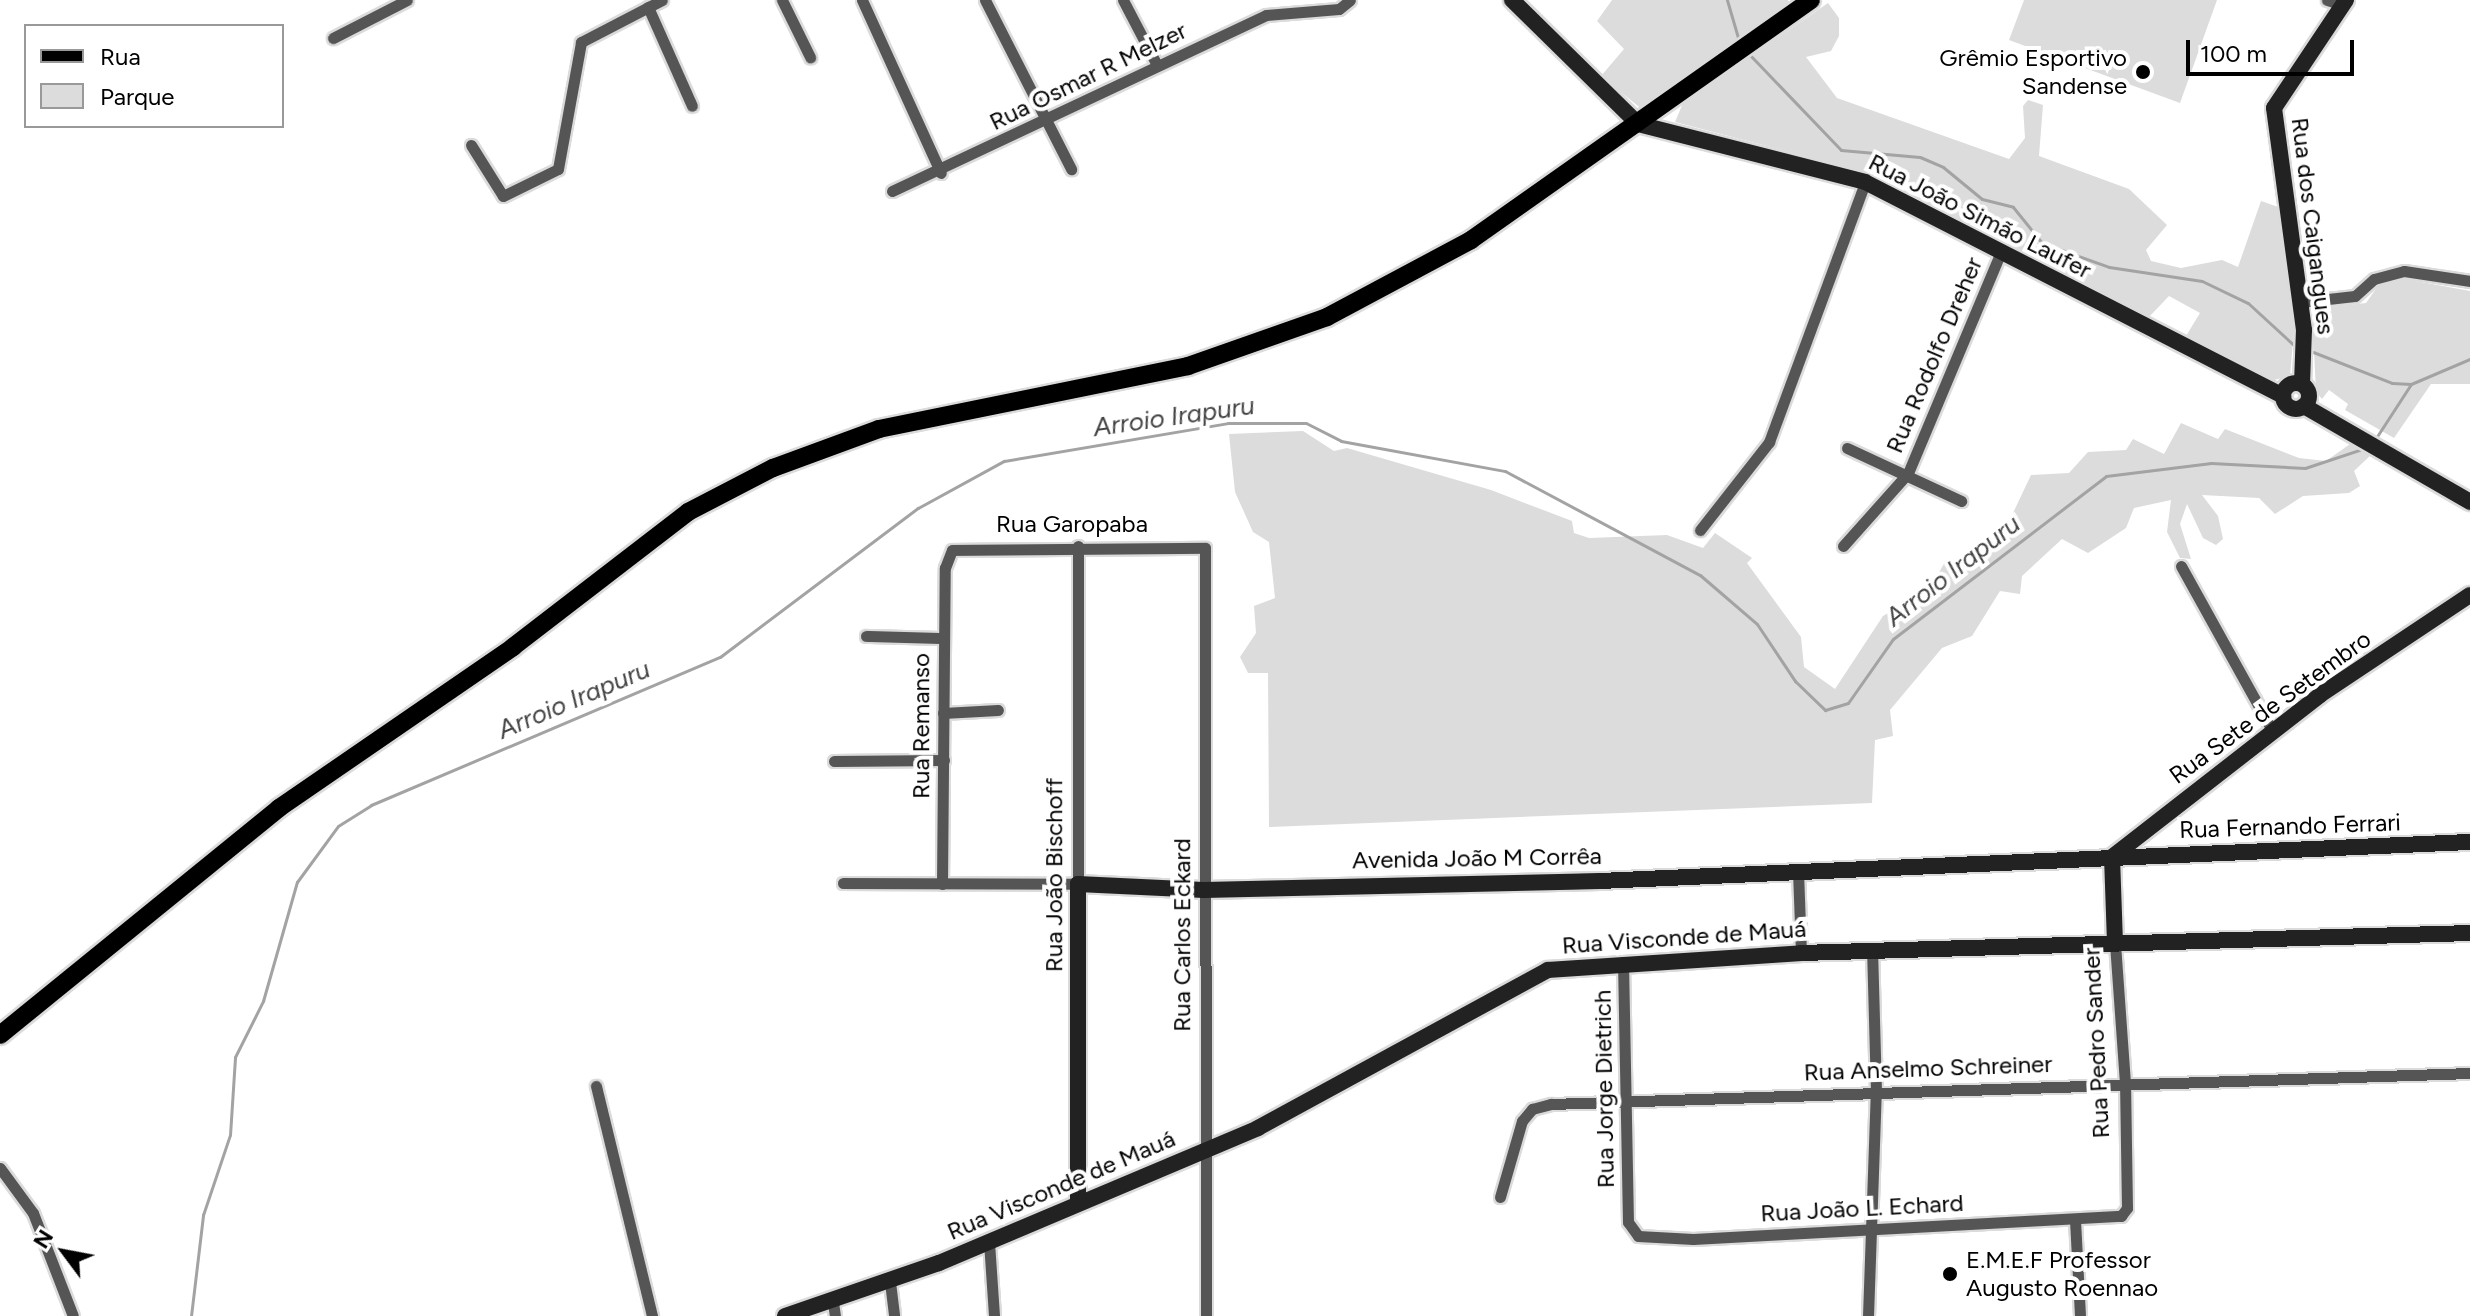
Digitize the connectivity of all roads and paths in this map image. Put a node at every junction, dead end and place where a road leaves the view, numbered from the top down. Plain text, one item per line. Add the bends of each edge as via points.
1 (407, 0) edge
2 (662, 0) edge
3 (782, 0) edge
4 (862, 0) edge
5 (985, 0) edge
6 (1123, 0) edge
7 (1350, 0) edge
8 (1512, 0) edge
9 (1811, 0) edge
10 (2338, 2) edge
11 (648, 7) junction
12 (333, 38) dead end
13 (810, 57) dead end
14 (1157, 65) junction
15 (692, 106) dead end
16 (1047, 121) junction
17 (1638, 124) junction
18 (471, 145) dead end
19 (1071, 169) dead end
20 (941, 173) junction
21 (1865, 182) junction
22 (892, 191) dead end
23 (2001, 252) junction
24 (2470, 281) edge
25 (2301, 302) junction
26 (2305, 396) junction
27 (1847, 448) dead end
28 (1908, 473) junction
29 (1961, 501) dead end
30 (2470, 502) edge
31 (1700, 530) dead end
32 (1078, 546) junction
33 (1843, 546) dead end
34 (1207, 554) joint
35 (2181, 566) dead end
36 (945, 568) joint
37 (2467, 599) edge
38 (866, 636) dead end
39 (943, 638) junction
40 (998, 710) dead end
41 (943, 713) junction
42 (2272, 730) junction
43 (944, 760) junction
44 (834, 761) dead end
45 (2470, 842) edge
46 (2112, 857) junction
47 (1798, 871) junction
48 (843, 883) dead end
49 (942, 884) junction
50 (1078, 884) junction
51 (1204, 890) junction
52 (2470, 933) edge
53 (2115, 943) junction
54 (1872, 952) junction
55 (1801, 953) junction
56 (1623, 962) junction
57 (0, 1035) edge
58 (2470, 1073) edge
59 (2125, 1083) junction
60 (596, 1086) dead end
61 (1876, 1091) junction
62 (1627, 1102) junction
63 (1204, 1151) junction
64 (0, 1168) edge
65 (1500, 1197) dead end
66 (1078, 1203) junction
67 (1628, 1215) joint
68 (2113, 1218) joint
69 (2075, 1220) junction
70 (1873, 1227) junction
71 (989, 1242) junction
72 (890, 1282) junction
73 (834, 1309) edge
74 (73, 1316) edge
75 (652, 1316) edge
76 (785, 1316) edge
77 (894, 1316) edge
78 (994, 1316) edge
79 (1206, 1316) edge
80 (1868, 1316) edge
81 (2080, 1316) edge

1 - 12 street
2 - 11 street
3 - 13 street
4 - 20 street
5 - 16 street
6 - 14 street
7 - 14 street, Rua Osmar R Melzer via 1339,9 1266,15
8 - 17 main road
9 - 17 main road
10 - 25 main road, Rua dos Caigangues via 2274,108
11 - 15 street
11 - 18 street via 581,42 558,169 503,196
14 - 16 street, Rua Osmar R Melzer
16 - 19 street
16 - 20 street, Rua Osmar R Melzer
17 - 21 main road, Rua João Simão Laufer
17 - 57 main road via 1471,240 1327,317 1188,366 879,429 773,468 688,512 513,647 279,808
20 - 22 street, Rua Osmar R Melzer
21 - 23 main road, Rua João Simão Laufer
21 - 31 street via 1769,442
23 - 26 main road, Rua João Simão Laufer via 2283,396 2291,383
23 - 28 street, Rua Rodolfo Dreher
24 - 25 street via 2404,271 2374,279 2355,296
25 - 26 main road, Rua dos Caigangues
26 - 30 main road
27 - 28 street
28 - 29 street
28 - 33 street, Rua Rodolfo Dreher
32 - 34 street, Rua Garopaba via 1200,544
32 - 36 street, Rua Garopaba via 959,546
32 - 50 street, Rua João Bischoff
34 - 51 street, Rua Carlos Eckard
35 - 42 street
36 - 39 street, Rua Remanso
37 - 42 main road, Rua Sete de Setembro
38 - 39 street
39 - 41 street, Rua Remanso
40 - 41 street
41 - 43 street, Rua Remanso
42 - 46 main road, Rua Sete de Setembro
43 - 44 street
43 - 49 street, Rua Remanso
45 - 46 main road, Rua Fernando Ferrari
46 - 47 main road, Avenida João M Corrêa
46 - 53 main road, Rua Pedro Sander
47 - 51 main road, Avenida João M Corrêa
47 - 55 street
48 - 49 street, Avenida João M Corrêa
49 - 50 street, Avenida João M Corrêa
50 - 51 main road, Avenida João M Corrêa
50 - 66 main road, Rua João Bischoff
51 - 63 street, Rua Carlos Eckard
52 - 53 main road, Rua Visconde de Mauá
53 - 54 main road, Rua Visconde de Mauá
53 - 59 street, Rua Pedro Sander
54 - 55 main road, Rua Visconde de Mauá
54 - 61 street
55 - 56 main road, Rua Visconde de Mauá
56 - 62 street, Rua Jorge Dietrich
56 - 63 main road, Rua Visconde de Mauá via 1566,966 1525,979 1323,1097
58 - 59 street, Rua Anselmo Schreiner
59 - 61 street, Rua Anselmo Schreiner
59 - 68 street, Rua Pedro Sander via 2127,1208
60 - 75 street
61 - 62 street, Rua Anselmo Schreiner
61 - 70 street
62 - 65 street, Rua Anselmo Schreiner via 1532,1109
62 - 67 street, Rua Jorge Dietrich
63 - 66 main road, Rua Visconde de Mauá
63 - 79 street, Rua Carlos Eckard
64 - 74 street via 33,1213
66 - 71 main road, Rua Visconde de Mauá
67 - 70 street, Rua João L. Echard via 1638,1236 1671,1240
68 - 69 street, Rua João L. Echard
69 - 70 street, Rua João L. Echard
69 - 81 street
70 - 80 street
71 - 72 main road, Rua Visconde de Mauá
71 - 78 street
72 - 73 main road, Rua Visconde de Mauá
72 - 77 street
73 - 76 main road, Rua Visconde de Mauá

